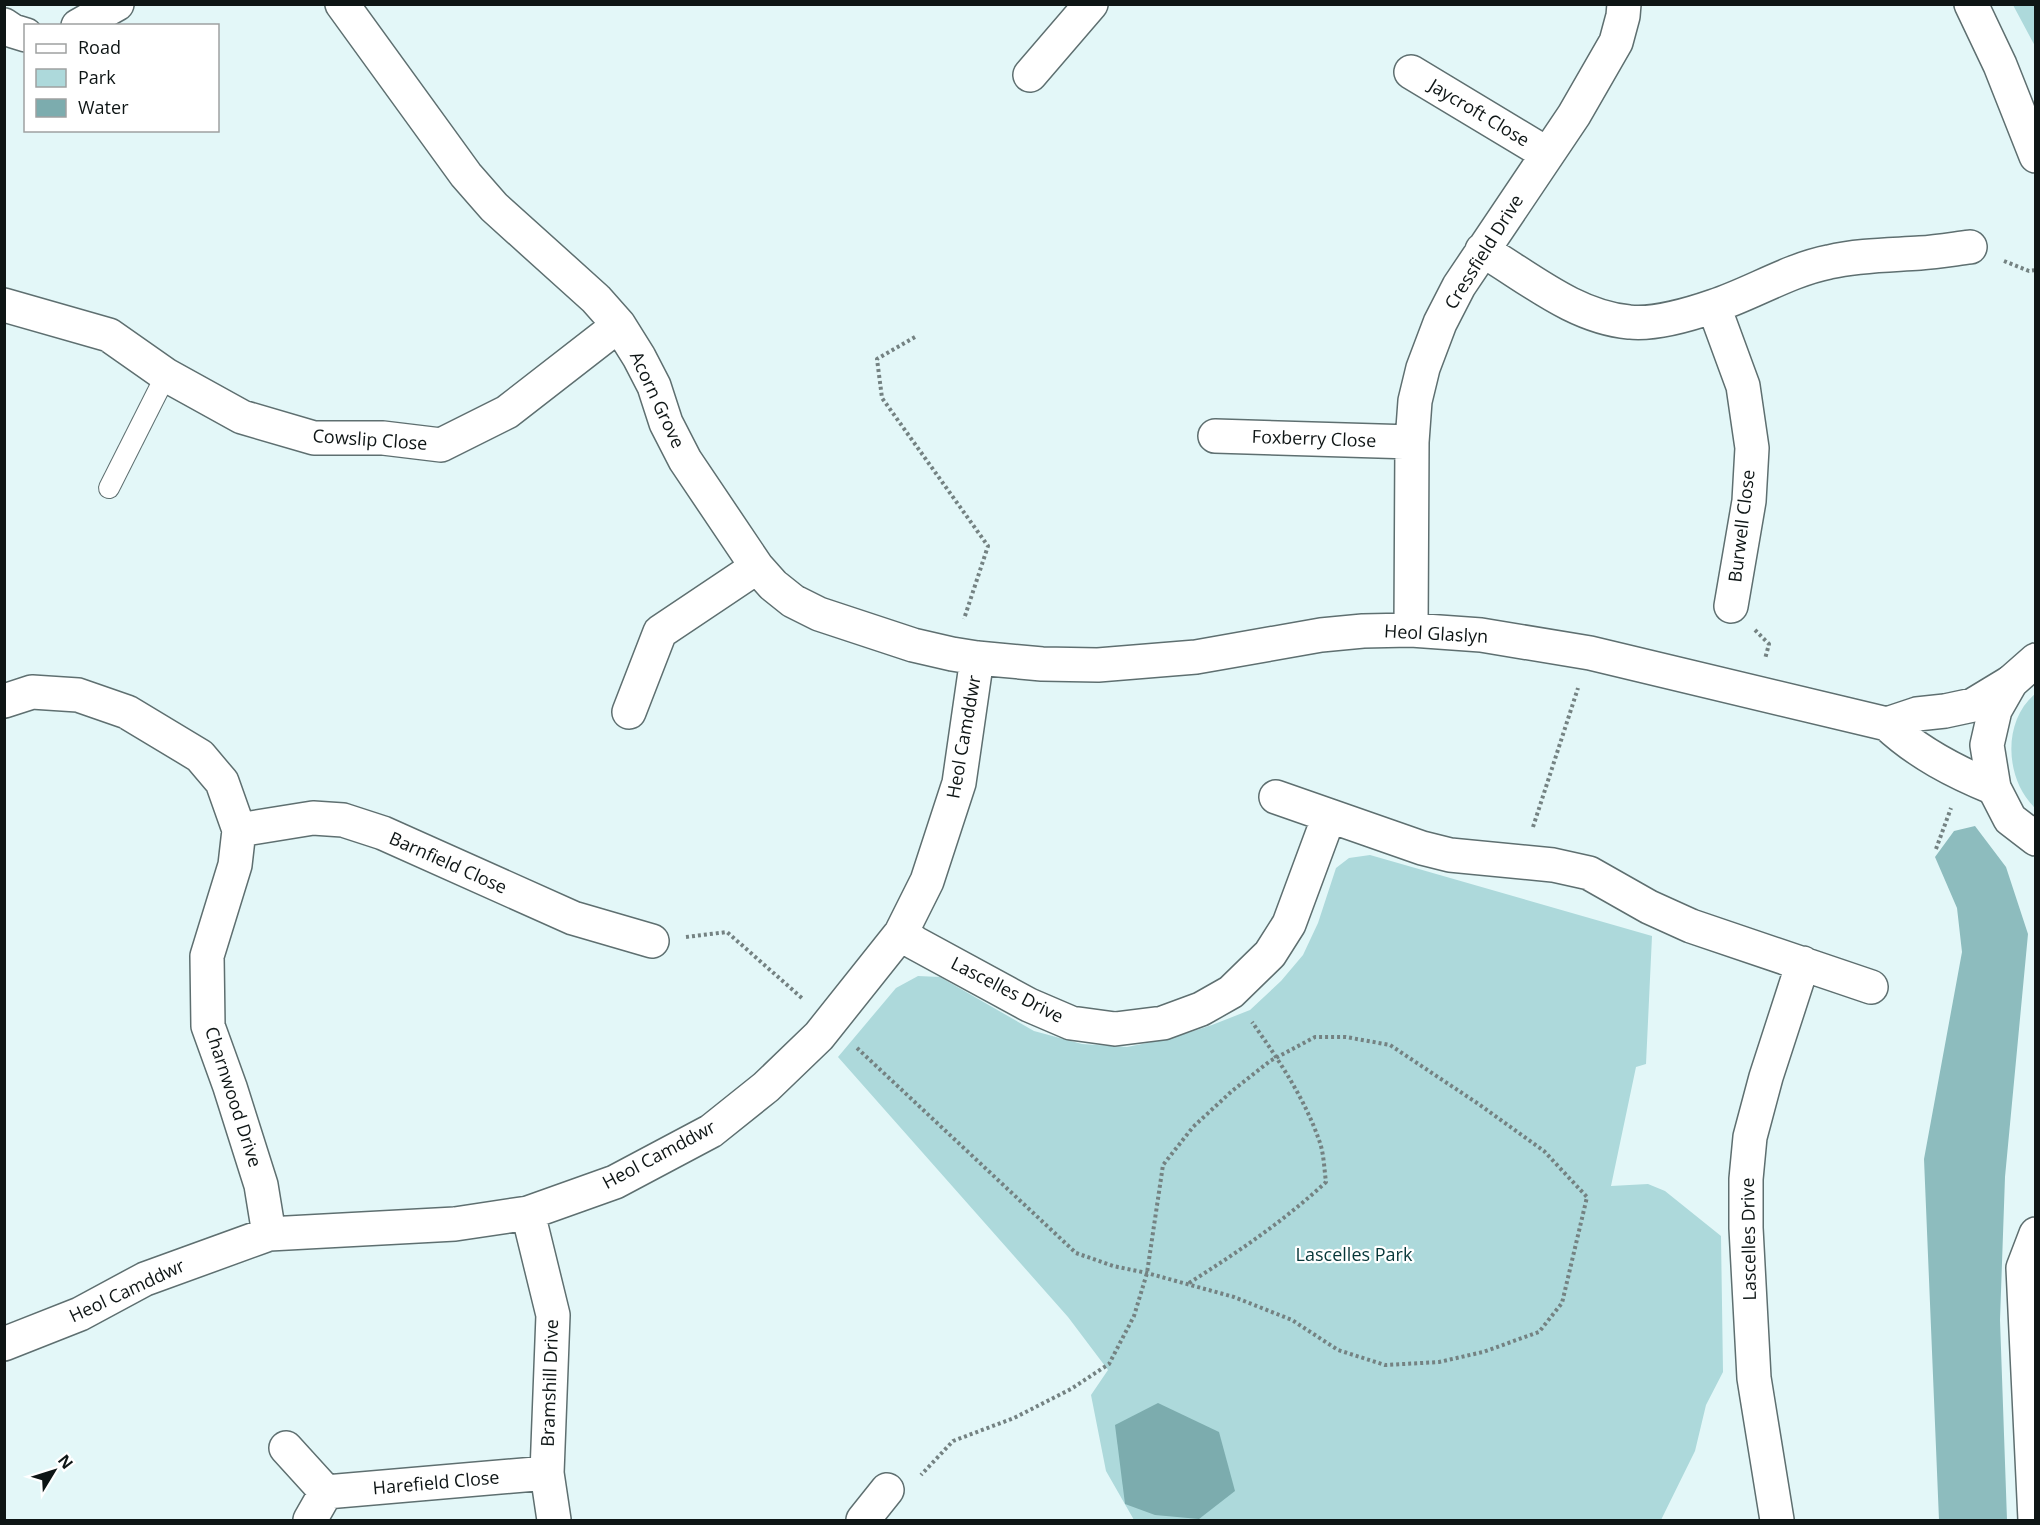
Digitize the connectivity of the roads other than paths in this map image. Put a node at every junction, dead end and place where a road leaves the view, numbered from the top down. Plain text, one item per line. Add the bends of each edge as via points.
1 (117, 4) edge
2 (342, 4) edge
3 (1090, 4) edge
4 (1624, 4) edge
5 (1971, 4) edge
6 (82, 24) edge
7 (4, 25) edge
8 (24, 34) edge
9 (1411, 72) dead end
10 (1030, 75) dead end
11 (1547, 154) junction
12 (2036, 156) edge
13 (1970, 247) dead end
14 (1482, 250) junction
15 (4, 305) edge
16 (1714, 306) junction
17 (619, 325) junction
18 (166, 375) junction
19 (1215, 435) dead end
20 (1412, 442) junction
21 (110, 488) dead end
22 (757, 567) junction
23 (1731, 606) road end
24 (1411, 630) junction
25 (965, 656) junction
26 (2036, 660) edge
27 (2011, 682) junction
28 (4, 701) edge
29 (629, 712) dead end
30 (1887, 724) junction
31 (1994, 788) junction
32 (1276, 797) dead end
33 (1329, 816) junction
34 (2010, 819) junction
35 (239, 830) junction
36 (2036, 839) edge
37 (2036, 862) edge
38 (901, 933) junction
39 (652, 941) road end
40 (1803, 963) junction
41 (1871, 987) dead end
42 (528, 1213) junction
43 (269, 1234) junction
44 (2036, 1234) edge
45 (4, 1344) edge
46 (286, 1448) dead end
47 (547, 1473) junction
48 (887, 1490) road end
49 (326, 1492) junction
50 (310, 1521) edge
51 (554, 1521) edge
52 (863, 1521) edge
53 (1776, 1521) edge
54 (2035, 1521) edge

1 - 6 street
2 - 17 street, Acorn Grove via 466,175 494,207 596,299
3 - 10 street
4 - 11 street, Cressfield Drive via 1616,42
5 - 12 street
7 - 8 street
9 - 11 street, Jaycroft Close
11 - 14 street, Cressfield Drive
13 - 16 street via 1828,262
14 - 16 street via 1564,301 1597,316 1630,323 1667,319
14 - 20 street, Cressfield Drive via 1440,323 1423,368 1415,400
15 - 18 street, Cowslip Close via 109,335
16 - 23 street, Burwell Close via 1743,386 1752,447 1749,501
17 - 18 street, Cowslip Close via 507,412 441,445 383,438 314,438 242,417
17 - 22 street, Acorn Grove via 654,386 666,423 685,460
18 - 21 lane
19 - 20 street, Foxberry Close
20 - 24 street, Cressfield Drive
22 - 25 street, Acorn Grove via 793,601 819,614 913,645
22 - 29 street via 660,632
24 - 25 street, Heol Glaslyn via 1321,635 1196,657 1098,665
24 - 30 street, Heol Glaslyn via 1481,635 1590,653
25 - 38 street, Heol Camddwr via 959,783 927,881
26 - 27 street
27 - 30 street via 1973,705 1917,714
27 - 31 street via 1995,710 1987,745
28 - 35 street, Charnwood Drive via 32,692 78,695 127,712 200,756 222,782
30 - 31 street, Heol Glaslyn via 1908,743
31 - 34 street
32 - 33 street
33 - 38 street, Lascelles Drive via 1289,924 1270,954 1231,992 1201,1009 1163,1023 1115,1029 1071,1023 1029,1005
33 - 40 street via 1450,855 1553,865 1589,873 1691,926
34 - 36 street
34 - 37 street
35 - 39 street, Barnfield Close via 313,818 343,820 383,833 573,918
35 - 43 street, Charnwood Drive via 235,865 207,956 208,1026 261,1185
38 - 42 street, Heol Camddwr via 819,1036 766,1087 711,1131 615,1182
40 - 41 street
40 - 53 street, Lascelles Drive via 1750,1137 1746,1179 1754,1378
42 - 43 street, Heol Camddwr via 455,1224
42 - 47 street, Bramshill Drive via 553,1315
43 - 45 street, Heol Camddwr via 144,1279 80,1314
44 - 54 street via 2023,1268
46 - 49 street
47 - 49 street, Harefield Close
47 - 51 street, Bramshill Drive
48 - 52 street
49 - 50 street

